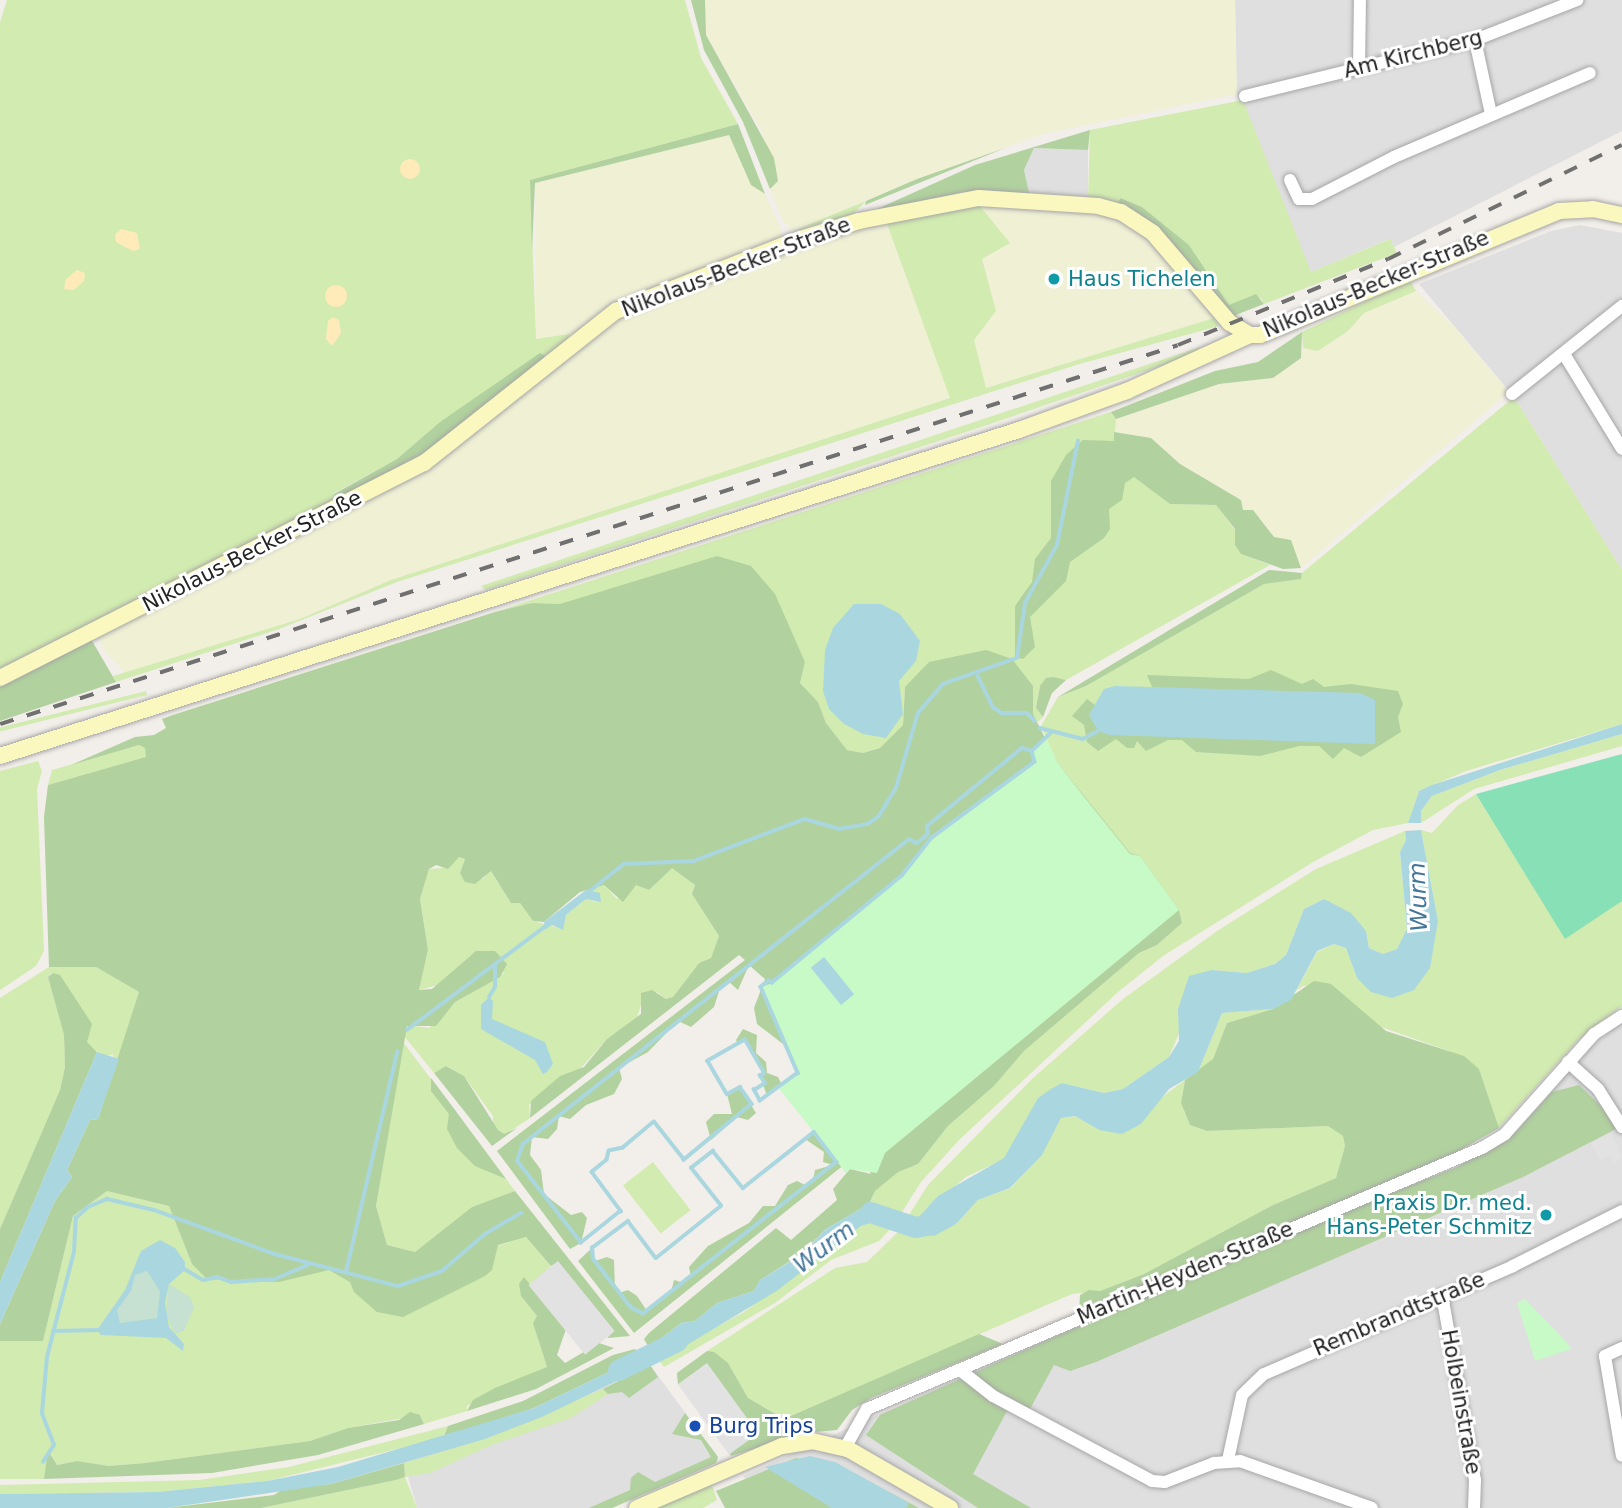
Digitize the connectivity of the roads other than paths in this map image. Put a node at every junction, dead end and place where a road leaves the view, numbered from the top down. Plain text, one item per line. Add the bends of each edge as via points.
1 (1360, 0) edge
2 (1577, 0) edge
3 (1475, 40) junction
4 (1359, 68) junction
5 (1590, 73) dead end
6 (1245, 96) dead end
7 (1491, 114) junction
8 (1290, 180) dead end
9 (1622, 215) edge
10 (1622, 306) edge
11 (1250, 335) junction
12 (1564, 354) junction
13 (1512, 394) dead end
14 (1622, 449) edge
15 (0, 678) edge
16 (0, 756) edge
17 (1622, 1016) edge
18 (1568, 1062) junction
19 (1622, 1127) edge
20 (1622, 1211) edge
21 (1442, 1295) junction
22 (1622, 1348) edge
23 (960, 1370) junction
24 (845, 1448) junction
25 (1622, 1455) edge
26 (1228, 1460) junction
27 (1337, 1502) edge
28 (637, 1508) edge
29 (950, 1508) edge
30 (1372, 1508) edge
31 (1474, 1508) edge

1 - 4 street
2 - 3 street, Am Kirchberg
3 - 4 street, Am Kirchberg
3 - 7 street
4 - 6 street, Am Kirchberg
5 - 7 street
7 - 8 street via 1312,198 1299,199
9 - 11 main road, Nikolaus-Becker-Straße via 1593,209 1559,211 1260,335
10 - 12 street
11 - 15 main road, Nikolaus-Becker-Straße via 1230,323 1153,233 1121,212 1098,206 979,198 859,220 790,242 616,311 424,463
11 - 16 main road via 1126,391 1019,430
12 - 13 street
12 - 14 street
17 - 18 street, Martin-Heyden-Straße via 1594,1034
18 - 19 street via 1598,1089
18 - 23 street, Martin-Heyden-Straße via 1505,1134 1458,1161
20 - 21 street, Rembrandtstraße
21 - 26 street, Rembrandtstraße via 1264,1374 1242,1395
21 - 31 street, Holbeinstraße via 1475,1480
22 - 25 street via 1606,1352
23 - 24 street, Martin-Heyden-Straße via 867,1409
23 - 26 street via 993,1396 1153,1481 1165,1482
24 - 28 main road via 812,1441 782,1446
24 - 29 main road
26 - 27 street
27 - 30 street

